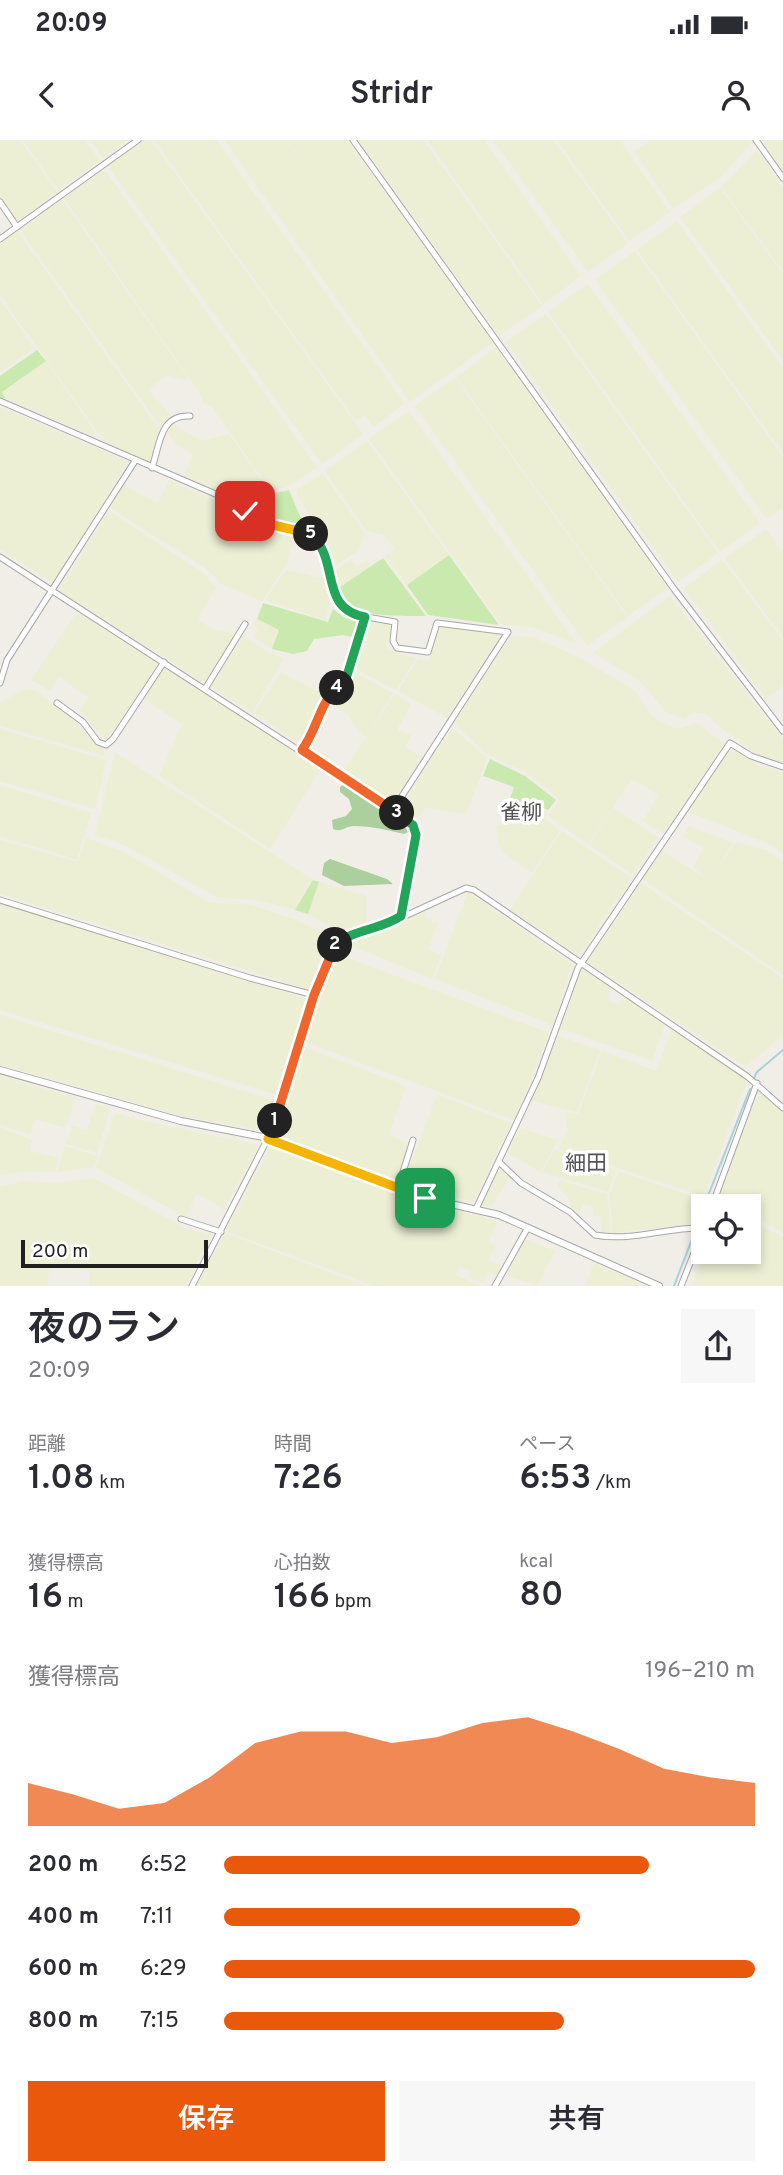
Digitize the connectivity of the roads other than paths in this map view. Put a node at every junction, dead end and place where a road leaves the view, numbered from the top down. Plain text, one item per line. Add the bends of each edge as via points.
1 (138, 140) edge
2 (353, 140) edge
3 (756, 140) edge
4 (783, 178) edge
5 (0, 202) edge
6 (18, 227) junction
7 (0, 239) edge
8 (0, 401) edge
9 (190, 416) dead end
10 (135, 461) junction
11 (152, 468) junction
12 (0, 557) edge
13 (52, 591) junction
14 (365, 617) junction
15 (245, 624) dead end
16 (164, 662) junction
17 (0, 683) edge
18 (205, 689) junction
19 (57, 703) dead end
20 (783, 731) edge
21 (302, 750) junction
22 (783, 767) edge
23 (393, 810) junction
24 (0, 900) edge
25 (401, 916) junction
26 (581, 962) junction
27 (314, 995) junction
28 (0, 1070) edge
29 (757, 1083) junction
30 (783, 1108) edge
31 (268, 1139) junction
32 (413, 1140) dead end
33 (499, 1162) junction
34 (398, 1188) junction
35 (716, 1194) edge
36 (476, 1209) junction
37 (181, 1219) dead end
38 (527, 1229) junction
39 (691, 1229) edge
40 (221, 1232) junction
41 (691, 1260) edge
42 (192, 1286) edge
43 (495, 1286) edge
44 (659, 1286) edge
45 (681, 1286) edge

1 - 6 street
2 - 20 street via 674,589
3 - 4 street
5 - 6 street
6 - 7 street
8 - 10 street
9 - 11 street via 175,416 167,422
10 - 11 street
10 - 13 street
11 - 14 street via 227,499 269,524 308,532 324,550 338,603 350,614
12 - 13 street
13 - 16 street
13 - 17 street via 7,660
14 - 21 street via 345,682 328,697
14 - 23 street via 396,622 393,644 420,653 430,650 437,623 508,632
15 - 18 street
16 - 18 street
16 - 19 street via 106,745
18 - 21 street
21 - 23 street
22 - 26 street via 730,743
23 - 25 street via 413,825 416,835
24 - 27 street
25 - 26 street via 470,888
25 - 27 street via 381,927 348,935 334,946
26 - 29 street
26 - 33 street via 538,1078
27 - 31 street
28 - 31 street via 133,1109
29 - 30 street
29 - 35 street
31 - 34 street
31 - 40 street
32 - 34 street
33 - 36 street
33 - 39 street via 521,1183 570,1212 595,1236 655,1236
34 - 36 street
36 - 38 street
37 - 40 street
38 - 43 street
38 - 44 street
40 - 42 street
41 - 45 street

